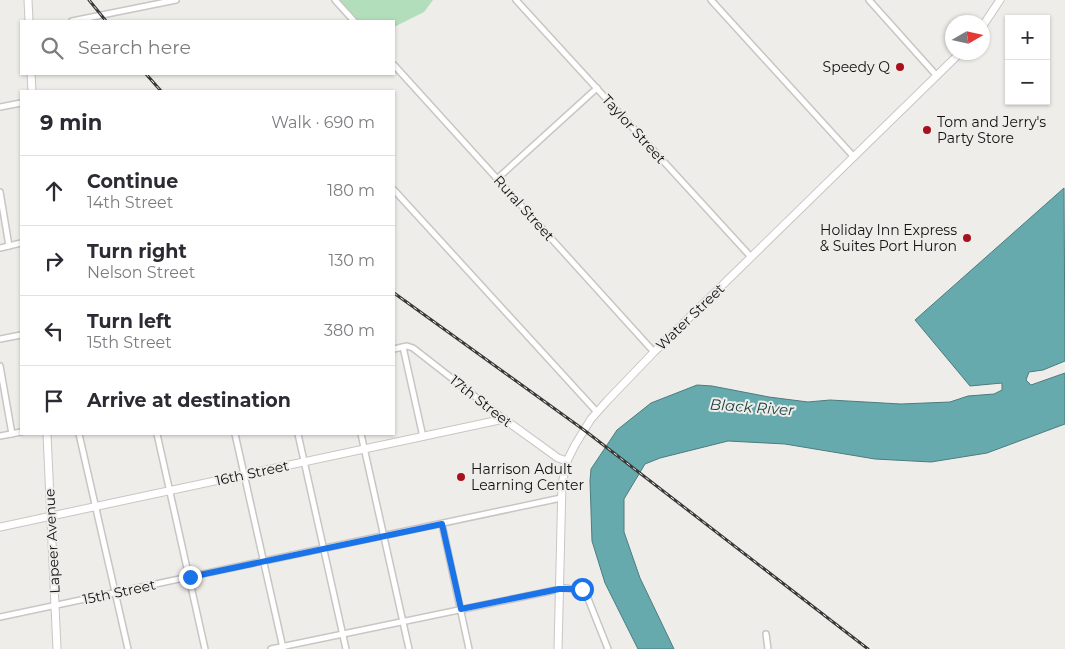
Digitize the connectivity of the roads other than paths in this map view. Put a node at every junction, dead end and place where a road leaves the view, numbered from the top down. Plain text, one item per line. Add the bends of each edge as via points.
1 (28, 0) edge
2 (176, 0) edge
3 (335, 0) edge
4 (516, 0) edge
5 (711, 0) edge
6 (869, 0) edge
7 (1000, 0) edge
8 (990, 15) edge
9 (29, 20) edge
10 (77, 20) edge
11 (353, 20) edge
12 (953, 60) edge
13 (395, 65) edge
14 (31, 75) edge
15 (937, 76) junction
16 (597, 88) junction
17 (32, 90) edge
18 (20, 103) edge
19 (0, 107) edge
20 (854, 157) junction
21 (498, 178) junction
22 (395, 191) edge
23 (0, 192) edge
24 (20, 243) edge
25 (9, 246) junction
26 (0, 248) edge
27 (751, 257) junction
28 (20, 334) edge
29 (0, 339) edge
30 (403, 347) junction
31 (395, 349) edge
32 (654, 352) junction
33 (0, 366) edge
34 (597, 412) junction
35 (504, 419) junction
36 (20, 432) edge
37 (12, 434) junction
38 (47, 435) edge
39 (79, 435) edge
40 (157, 435) edge
41 (235, 435) edge
42 (298, 435) edge
43 (361, 435) edge
44 (0, 436) edge
45 (423, 437) junction
46 (365, 450) junction
47 (567, 461) junction
48 (304, 462) junction
49 (244, 475) junction
50 (170, 491) junction
51 (561, 498) junction
52 (96, 507) junction
53 (51, 516) junction
54 (442, 524) junction
55 (0, 527) edge
56 (384, 536) junction
57 (324, 549) junction
58 (264, 561) junction
59 (190, 577) junction
60 (559, 589) junction
61 (115, 593) junction
62 (56, 605) junction
63 (461, 609) junction
64 (0, 617) edge
65 (403, 621) junction
66 (342, 634) junction
67 (766, 634) dead end
68 (283, 648) edge
69 (57, 649) edge
70 (128, 649) edge
71 (205, 649) edge
72 (271, 649) edge
73 (346, 649) edge
74 (409, 649) edge
75 (470, 649) edge
76 (558, 649) edge
77 (608, 649) edge
78 (768, 649) edge

1 - 9 street
2 - 10 street
3 - 11 street
4 - 16 street, Taylor Street
5 - 20 street
6 - 15 street
7 - 8 street
12 - 15 street, Water Street
13 - 21 street, Rural Street
14 - 17 street
15 - 20 street, Water Street
16 - 21 street
16 - 27 street, Taylor Street
18 - 19 street
20 - 27 street, Water Street
21 - 32 street, Rural Street
22 - 34 street
23 - 25 street
24 - 25 street
25 - 26 street
27 - 32 street, Water Street
28 - 29 street
30 - 31 street
30 - 35 street, 17th Street via 413,348
30 - 45 street
32 - 34 street, Water Street
33 - 37 street
34 - 47 street, Water Street
35 - 45 street, 16th Street
35 - 47 street, 17th Street
36 - 37 street
37 - 44 street
38 - 53 street, Lapeer Avenue
39 - 52 street
40 - 50 street
41 - 49 street
42 - 48 street
43 - 46 street
45 - 46 street, 16th Street
46 - 48 street, 16th Street
46 - 56 street
47 - 51 street, Water Street
48 - 49 street, 16th Street
48 - 57 street
49 - 50 street, 16th Street
49 - 58 street
50 - 52 street, 16th Street
50 - 59 street
51 - 54 street, 15th Street
51 - 60 street, Water Street
52 - 53 street, 16th Street
52 - 61 street
53 - 55 street, 16th Street
53 - 62 street, Lapeer Avenue
54 - 56 street, 15th Street
54 - 63 street
56 - 57 street, 15th Street
56 - 65 street
57 - 58 street, 15th Street
57 - 66 street
58 - 59 street, 15th Street
58 - 68 street
59 - 61 street, 15th Street
59 - 71 street
60 - 63 street
60 - 76 street, Water Street
60 - 77 street via 585,591
61 - 62 street, 15th Street
61 - 70 street
62 - 64 street, 15th Street
62 - 69 street, Lapeer Avenue
63 - 65 street
63 - 75 street
65 - 66 street
65 - 74 street
66 - 68 street
66 - 73 street
67 - 78 street
68 - 72 street

